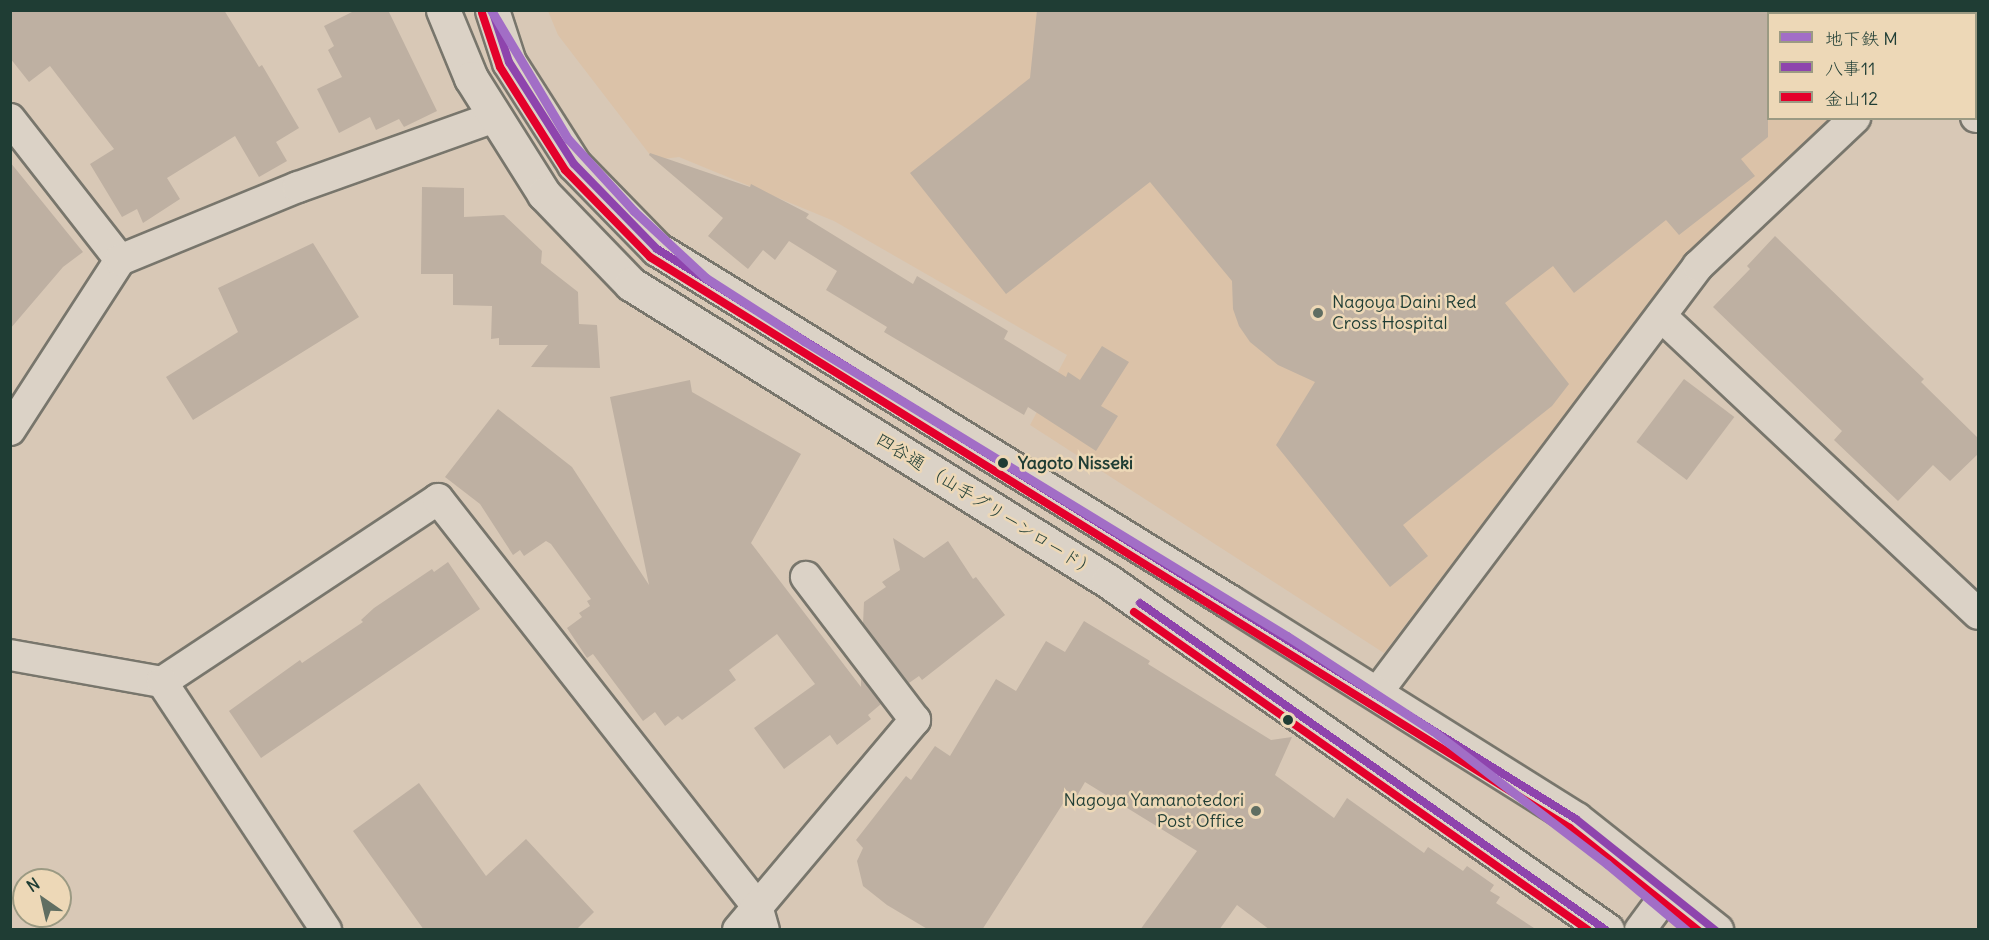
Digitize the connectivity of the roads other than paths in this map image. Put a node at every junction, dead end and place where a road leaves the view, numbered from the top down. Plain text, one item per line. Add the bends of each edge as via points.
1 (443, 10) edge
2 (492, 10) edge
3 (495, 117) junction
4 (10, 119) edge
5 (1853, 120) edge
6 (120, 260) junction
7 (1661, 316) junction
8 (10, 430) edge
9 (806, 578) dead end
10 (1978, 614) edge
11 (10, 655) edge
12 (162, 682) junction
13 (1376, 694) junction
14 (1668, 892) junction
15 (760, 918) edge
16 (326, 930) edge
17 (738, 930) edge
18 (1607, 930) edge
19 (1640, 930) edge
20 (1716, 930) edge

1 - 3 street, 四谷通 （山手グリーンロード） via 471,78
2 - 13 street via 509,62 574,164 657,249
3 - 6 street via 298,187
3 - 18 street, 四谷通 （山手グリーンロード） via 544,194 631,284 1108,581
4 - 6 street
5 - 7 street via 1698,266
6 - 8 street
7 - 10 street
7 - 13 street
9 - 15 street via 915,720
11 - 12 street
12 - 15 street via 438,500
12 - 16 street
13 - 14 street via 1576,819
14 - 19 street
14 - 20 street
15 - 17 street

